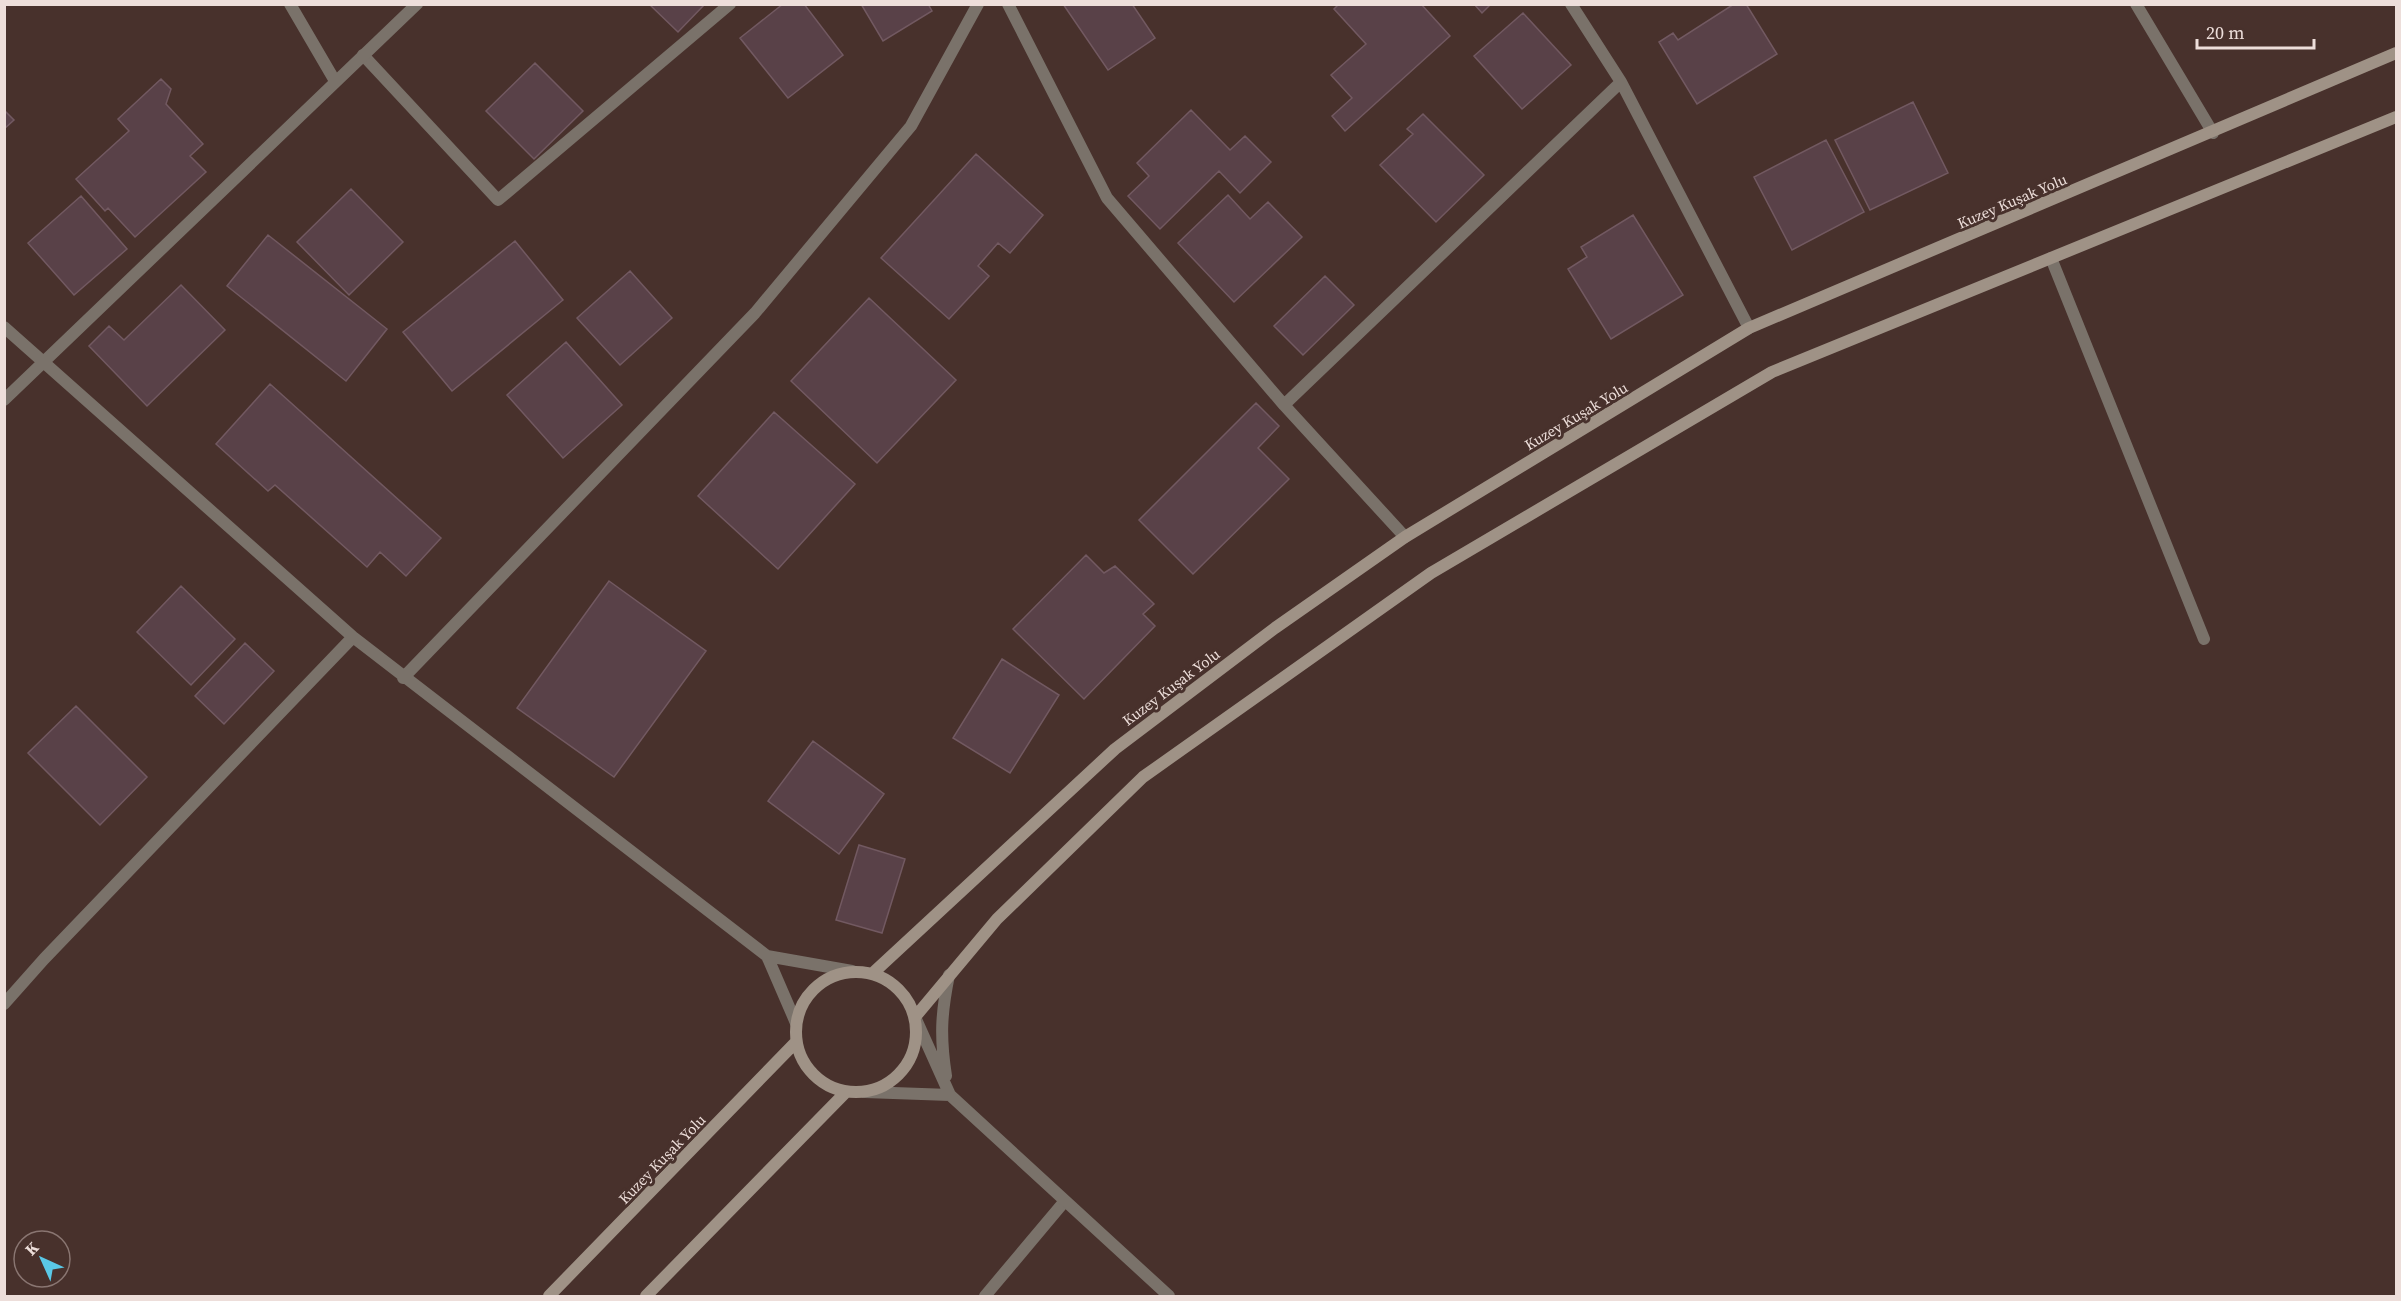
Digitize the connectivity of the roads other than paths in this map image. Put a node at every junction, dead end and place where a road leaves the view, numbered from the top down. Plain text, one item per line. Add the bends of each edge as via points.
1 (290, 4) edge
2 (417, 4) edge
3 (729, 4) edge
4 (978, 4) edge
5 (1008, 4) edge
6 (1571, 4) edge
7 (2136, 4) edge
8 (2397, 53) edge
9 (363, 55) junction
10 (335, 81) junction
11 (1621, 82) junction
12 (2397, 117) edge
13 (2213, 133) junction
14 (2051, 258) junction
15 (4, 327) edge
16 (1749, 328) junction
17 (43, 362) junction
18 (4, 400) edge
19 (1284, 405) junction
20 (1405, 537) junction
21 (352, 637) junction
22 (2204, 639) dead end
23 (403, 678) junction
24 (767, 956) junction
25 (852, 971) junction
26 (873, 973) junction
27 (950, 975) junction
28 (4, 1004) edge
29 (915, 1017) junction
30 (796, 1023) junction
31 (796, 1042) junction
32 (846, 1092) junction
33 (865, 1092) junction
34 (950, 1095) junction
35 (1064, 1202) junction
36 (549, 1296) edge
37 (646, 1296) edge
38 (985, 1296) edge
39 (1169, 1296) edge

1 - 10 street
2 - 9 street
3 - 9 street via 498,200
4 - 23 street via 911,126 755,313
5 - 19 street via 1107,198
6 - 11 street
7 - 13 street
8 - 13 main road, Kuzey Kuşak Yolu
9 - 10 street
10 - 17 street
11 - 16 street
11 - 19 street
12 - 14 main road
13 - 16 main road, Kuzey Kuşak Yolu
14 - 22 street
14 - 27 main road via 1772,372 1431,573 1143,777 997,919
15 - 17 street
16 - 20 main road, Kuzey Kuşak Yolu
17 - 18 street
17 - 21 street
19 - 20 street
20 - 26 main road, Kuzey Kuşak Yolu via 1275,628 1115,749
21 - 23 street
21 - 28 street
23 - 24 street
24 - 25 street
24 - 30 street
25 - 26 main road
25 - 30 main road via 832,976 814,988
26 - 29 main road via 892,982 907,997
27 - 29 main road
27 - 34 street via 940,1040
29 - 33 main road via 917,1038 911,1058 899,1075 884,1086
29 - 34 street
30 - 31 main road
31 - 32 main road via 813,1075
31 - 36 main road, Kuzey Kuşak Yolu
32 - 33 main road
32 - 37 main road
33 - 34 street
34 - 35 street
35 - 38 street
35 - 39 street

